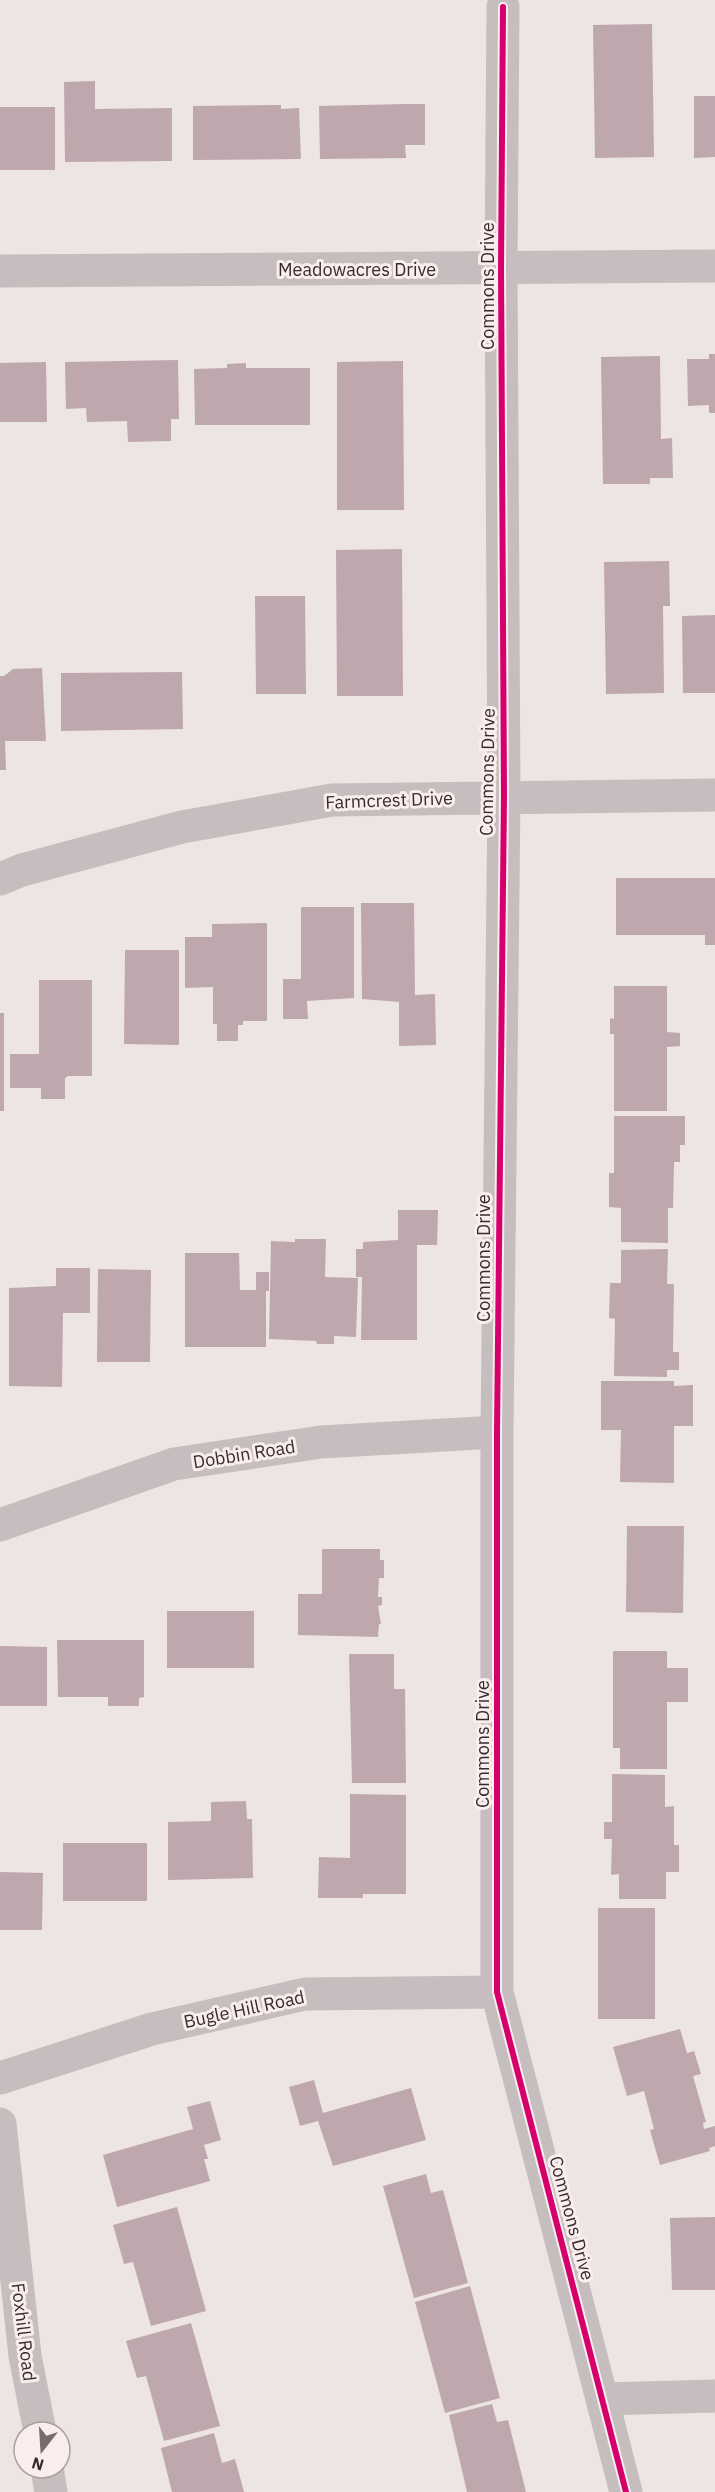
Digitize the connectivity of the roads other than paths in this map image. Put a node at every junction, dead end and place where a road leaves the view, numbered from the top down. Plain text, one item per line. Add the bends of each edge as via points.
1 (503, 7) dead end
2 (715, 266) edge
3 (501, 268) junction
4 (0, 271) edge
5 (715, 795) edge
6 (504, 796) junction
7 (0, 879) edge
8 (497, 1432) junction
9 (0, 1525) edge
10 (496, 1992) junction
11 (0, 2078) edge
12 (0, 2124) edge
13 (715, 2396) edge
14 (603, 2399) junction
15 (38, 2420) edge
16 (626, 2492) edge

1 - 3 street, Commons Drive
2 - 3 street, Meadowacres Drive
3 - 4 street, Meadowacres Drive
3 - 6 street, Commons Drive
5 - 6 street, Farmcrest Drive
6 - 7 street, Farmcrest Drive via 332,800 182,827
6 - 8 street, Commons Drive
8 - 9 street, Dobbin Road via 321,1442 174,1464
8 - 10 street, Commons Drive
10 - 11 street, Bugle Hill Road via 305,1994 152,2029
10 - 14 street, Commons Drive
12 - 15 street, Foxhill Road via 25,2356
13 - 14 street
14 - 16 street, Commons Drive

